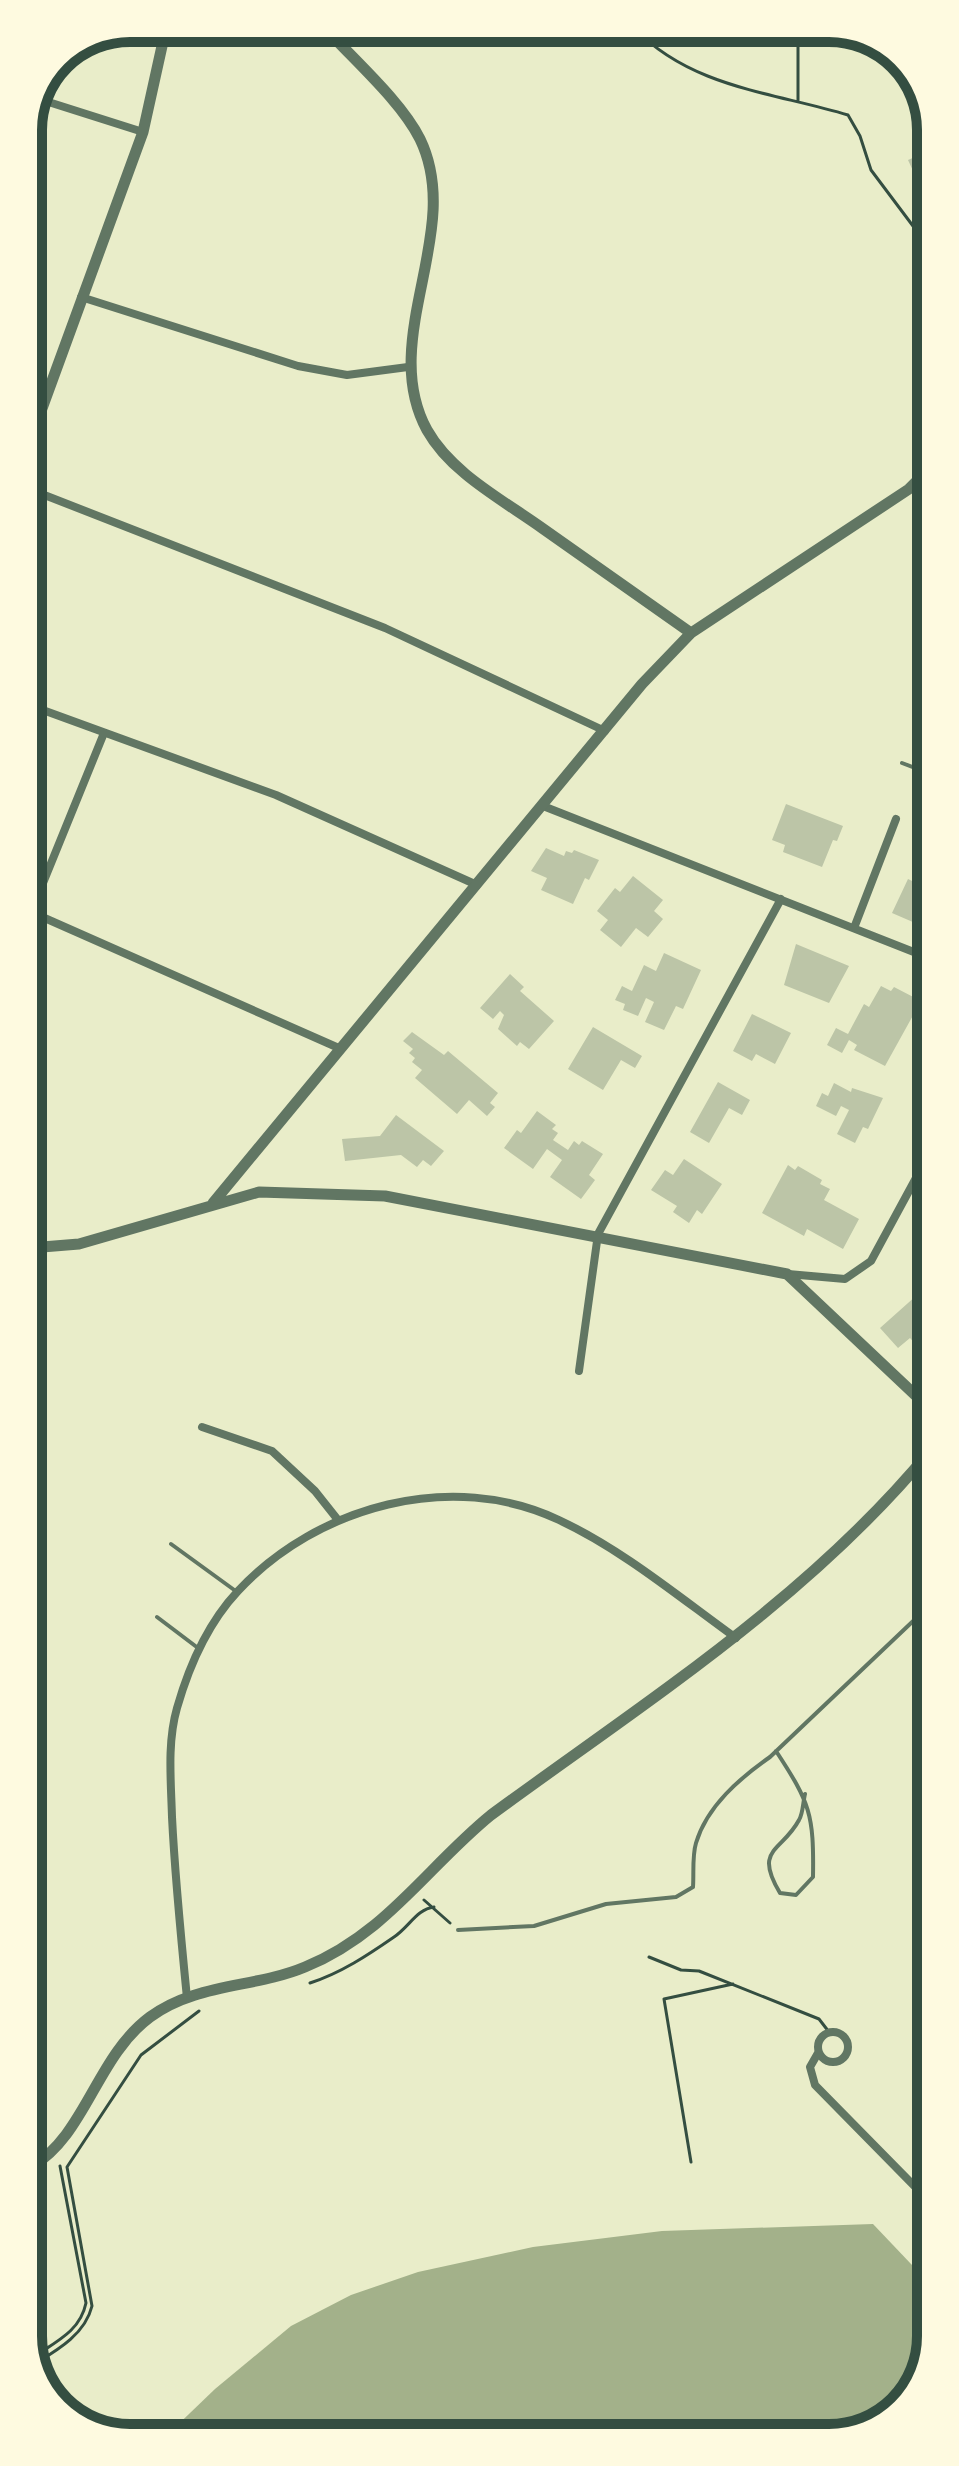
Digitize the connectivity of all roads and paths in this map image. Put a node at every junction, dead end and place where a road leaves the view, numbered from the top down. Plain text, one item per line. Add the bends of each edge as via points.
1 (163, 42) edge
2 (338, 42) edge
3 (647, 42) edge
4 (798, 42) edge
5 (798, 101) junction
6 (47, 102) edge
7 (143, 132) junction
8 (917, 231) edge
9 (81, 296) junction
10 (408, 367) junction
11 (42, 383) edge
12 (49, 385) junction
13 (42, 406) edge
14 (917, 481) edge
15 (42, 494) edge
16 (691, 633) junction
17 (42, 710) edge
18 (605, 731) junction
19 (104, 733) junction
20 (902, 763) dead end
21 (917, 769) edge
22 (543, 806) junction
23 (896, 819) dead end
24 (42, 885) edge
25 (477, 885) junction
26 (781, 899) junction
27 (42, 919) edge
28 (854, 928) junction
29 (917, 953) edge
30 (341, 1049) junction
31 (917, 1176) edge
32 (213, 1203) junction
33 (598, 1234) junction
34 (43, 1247) joint
35 (42, 1250) edge
36 (787, 1274) junction
37 (579, 1371) dead end
38 (917, 1397) edge
39 (202, 1427) dead end
40 (917, 1467) edge
41 (338, 1520) junction
42 (171, 1544) dead end
43 (237, 1592) junction
44 (157, 1617) dead end
45 (917, 1617) edge
46 (736, 1638) junction
47 (198, 1648) junction
48 (776, 1751) junction
49 (805, 1794) junction
50 (434, 1907) junction
51 (458, 1930) joint
52 (649, 1957) dead end
53 (300, 1979) dead end
54 (733, 1984) junction
55 (299, 1986) dead end
56 (192, 2001) junction
57 (213, 2006) dead end
58 (185, 2012) dead end
59 (829, 2032) junction
60 (153, 2037) dead end
61 (818, 2053) junction
62 (126, 2064) dead end
63 (107, 2094) dead end
64 (42, 2161) edge
65 (691, 2162) dead end
66 (917, 2189) edge
67 (44, 2350) edge
68 (45, 2357) edge

1 - 7 street
2 - 10 street via 405,117 420,139 432,177 430,234
3 - 5 path via 711,80
4 - 5 path
5 - 8 path via 848,115 871,170
6 - 7 street
7 - 9 street
9 - 10 street via 298,366 347,375
9 - 12 street
10 - 16 street via 428,432 462,472
11 - 12 street
12 - 13 street
14 - 16 street
15 - 18 street via 385,628
16 - 18 street
17 - 19 street
18 - 22 street
19 - 24 street
19 - 25 street via 276,795
20 - 21 lane
22 - 25 street
22 - 26 street
23 - 28 street
25 - 30 street
26 - 28 street
26 - 33 street
27 - 30 street
28 - 29 street
30 - 32 street
31 - 36 street via 871,1261 845,1279
32 - 33 street via 259,1192 385,1196
32 - 34 street via 79,1244
33 - 36 street
33 - 37 street
34 - 35 street
36 - 38 street
39 - 41 street via 272,1451
40 - 46 street via 886,1504
41 - 43 street via 290,1547
41 - 46 street via 409,1499 490,1499 558,1519 630,1561
42 - 43 lane
43 - 47 street
44 - 47 lane
45 - 48 lane
46 - 56 street via 491,1815 391,1914 353,1942 304,1968 223,1985
47 - 56 street via 176,1711 170,1764 175,1877
48 - 49 lane
48 - 51 lane via 742,1776 707,1817 696,1845 693,1887 676,1897 606,1904 534,1926
49 - 49 lane via 814,1831 813,1877 796,1895 780,1893 769,1861 777,1843 800,1820
50 - 51 path
50 - 53 path via 422,1900 371,1946
50 - 55 path via 424,1908 399,1934 341,1971
52 - 54 path
54 - 59 path via 819,2019
54 - 65 path via 664,1999
56 - 58 path
56 - 64 street via 151,2017 119,2048 65,2139
57 - 68 path via 176,2025 141,2055 67,2167 92,2306 77,2334
59 - 61 street via 818,2043
59 - 61 street via 847,2039 847,2054 831,2063
60 - 62 path
61 - 66 street via 810,2067 815,2085
63 - 67 path via 77,2149 60,2165 87,2291 84,2315 73,2331

